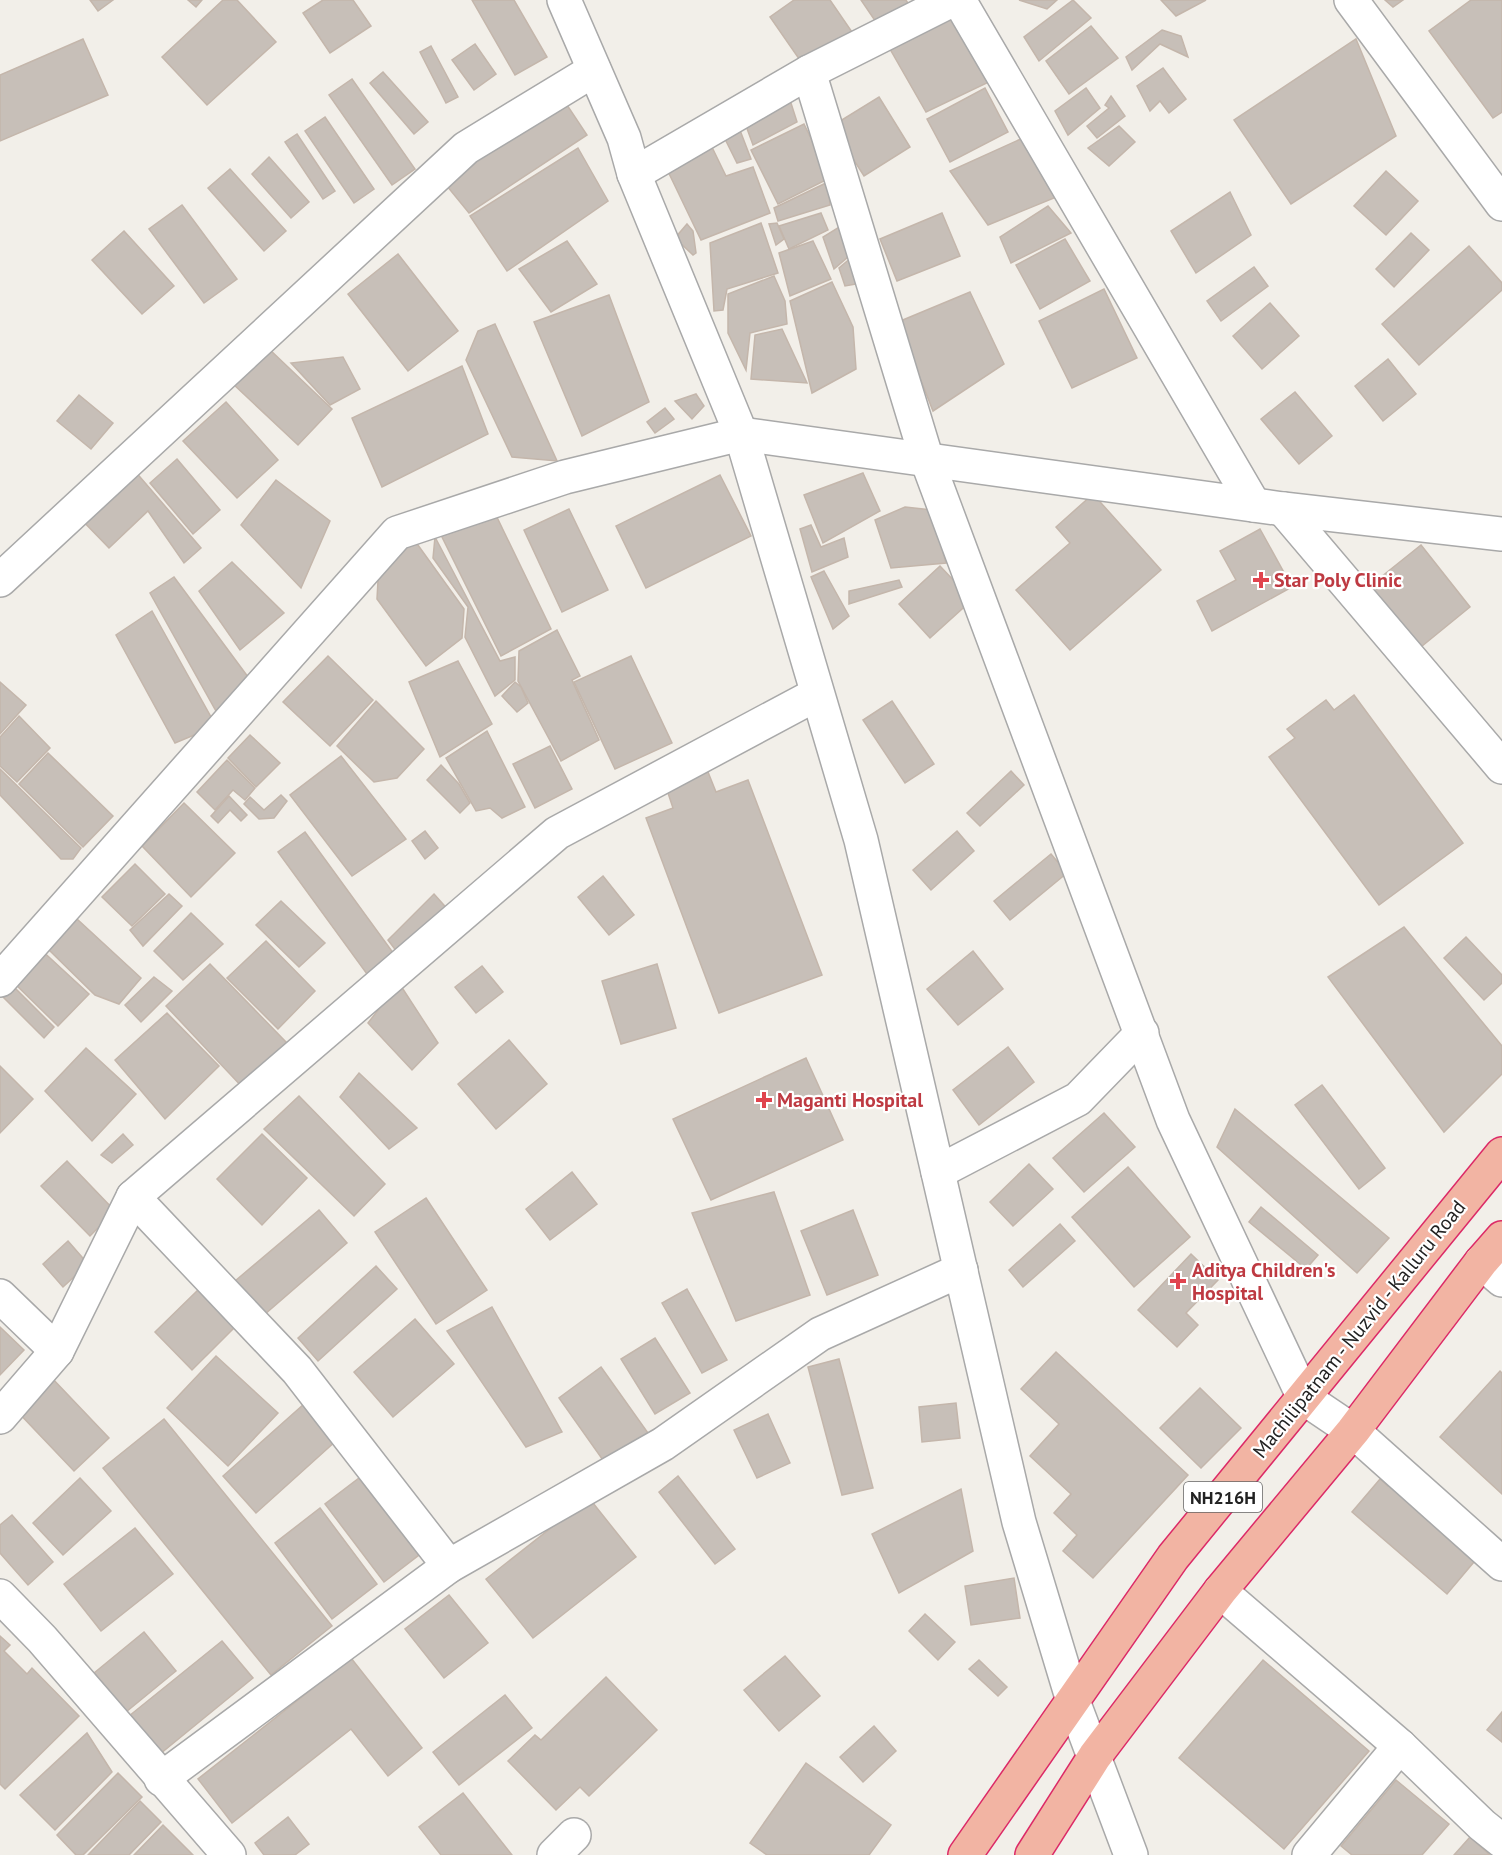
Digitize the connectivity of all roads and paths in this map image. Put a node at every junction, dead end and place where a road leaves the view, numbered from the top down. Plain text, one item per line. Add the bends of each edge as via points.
1 (564, 0) edge
2 (952, 0) edge
3 (959, 0) edge
4 (1351, 0) edge
5 (594, 70) junction
6 (809, 72) junction
7 (634, 174) junction
8 (1502, 204) edge
9 (741, 434) junction
10 (927, 460) junction
11 (1269, 507) junction
12 (1502, 534) edge
13 (0, 580) edge
14 (817, 694) junction
15 (1502, 767) edge
16 (0, 980) edge
17 (1142, 1033) junction
18 (1502, 1154) edge
19 (938, 1172) junction
20 (133, 1197) junction
21 (1495, 1260) edge
22 (961, 1270) junction
23 (0, 1296) edge
24 (57, 1351) junction
25 (1304, 1398) junction
26 (0, 1417) edge
27 (1353, 1431) junction
28 (1502, 1564) edge
29 (449, 1566) junction
30 (1220, 1591) junction
31 (0, 1596) edge
32 (1073, 1701) junction
33 (1400, 1746) junction
34 (1095, 1756) junction
35 (161, 1779) junction
36 (1502, 1841) edge
37 (229, 1855) edge
38 (965, 1855) edge
39 (1032, 1855) edge
40 (1131, 1855) edge
41 (1309, 1855) edge

1 - 5 street
2 - 6 street
3 - 11 street
4 - 8 street
5 - 7 street via 624,138
5 - 13 street via 466,148
6 - 7 street
6 - 10 street
7 - 9 street
9 - 10 street
9 - 14 street
9 - 16 street via 565,477 397,533
10 - 11 street
10 - 17 street
11 - 12 street
11 - 15 street
14 - 19 street via 861,840
14 - 20 street via 557,833
17 - 19 street via 1078,1099
17 - 25 street via 1173,1120
18 - 25 highway, Machilipatnam - Nuzvid - Kalluru Road / NH216H
19 - 22 street
20 - 24 street
20 - 29 street via 297,1371
21 - 27 highway, NH216H
22 - 29 street via 820,1334 663,1444
22 - 32 street via 1019,1522
23 - 24 street
24 - 26 street
25 - 27 street
25 - 32 highway, Machilipatnam - Nuzvid - Kalluru Road / NH216H via 1173,1557
27 - 28 street
27 - 30 highway, NH216H
29 - 35 street
30 - 33 street
30 - 34 highway, NH216H
31 - 35 street via 42,1639
32 - 34 street
32 - 38 highway, Machilipatnam - Nuzvid - Kalluru Road / NH216H
33 - 36 street
33 - 41 street
34 - 39 highway, NH216H
34 - 40 street
35 - 37 street

